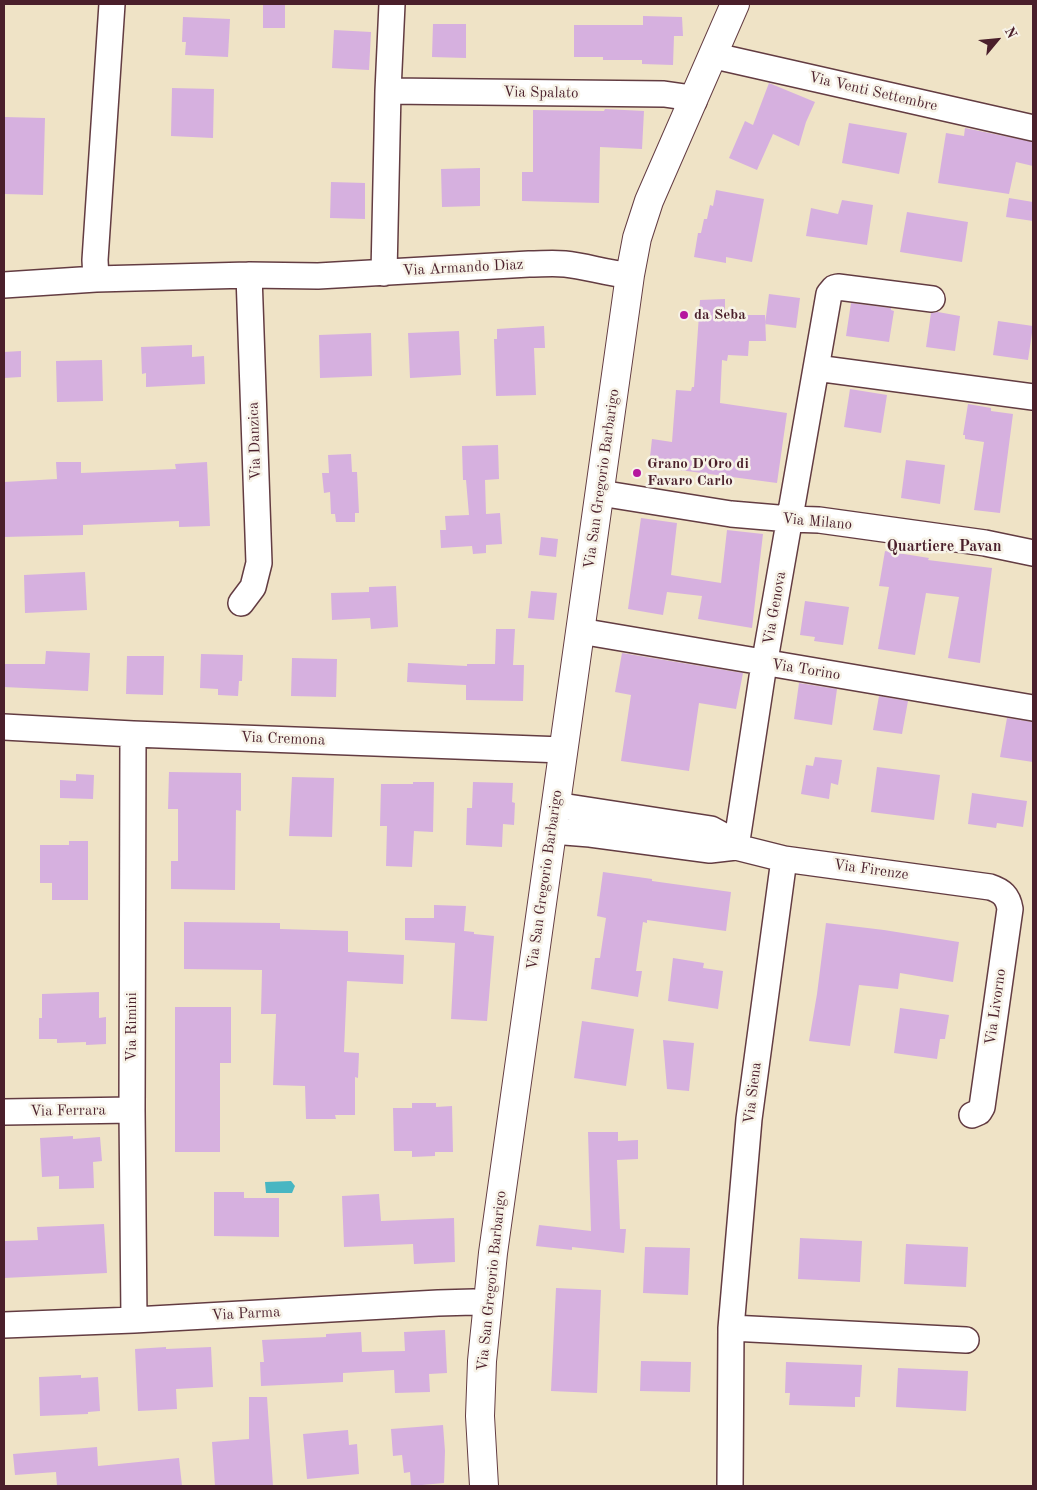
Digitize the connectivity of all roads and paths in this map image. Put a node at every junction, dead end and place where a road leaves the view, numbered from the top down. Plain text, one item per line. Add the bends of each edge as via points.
1 (112, 4) edge
2 (392, 4) edge
3 (735, 4) edge
4 (714, 53) junction
5 (388, 91) junction
6 (694, 100) junction
7 (1033, 128) edge
8 (384, 273) junction
9 (249, 275) junction
10 (630, 275) junction
11 (96, 279) junction
12 (4, 285) edge
13 (932, 299) dead end
14 (816, 368) junction
15 (1033, 397) edge
16 (600, 493) junction
17 (790, 519) junction
18 (1033, 554) edge
19 (241, 603) dead end
20 (580, 632) junction
21 (765, 664) junction
22 (1033, 708) edge
23 (4, 728) edge
24 (133, 734) junction
25 (563, 750) junction
26 (554, 818) junction
27 (736, 847) junction
28 (784, 859) junction
29 (1005, 895) joint
30 (132, 1110) junction
31 (4, 1112) edge
32 (972, 1115) dead end
33 (488, 1304) junction
34 (134, 1320) junction
35 (4, 1325) edge
36 (731, 1328) junction
37 (966, 1340) dead end
38 (484, 1486) edge
39 (730, 1486) edge

1 - 11 street
2 - 5 street
3 - 4 street
4 - 6 street
4 - 7 street, Via Venti Settembre via 724,58
5 - 6 street, Via Spalato via 664,94
5 - 8 street
6 - 10 street via 649,201
8 - 9 street, Via Armando Diaz
8 - 10 street, Via Armando Diaz via 564,264
9 - 11 street, Via Armando Diaz
9 - 19 street, Via Danzica via 259,563 253,587
10 - 16 street, Via San Gregorio Barbarigo
11 - 12 street, Via Armando Diaz
13 - 14 street, Via Genova via 834,288 829,294
14 - 15 street
14 - 17 street, Via Genova
16 - 17 street, Via Milano via 722,513
16 - 20 street, Via San Gregorio Barbarigo
17 - 18 street, Via Milano via 828,521 985,543
17 - 21 street, Via Genova
20 - 21 street, Via Torino
20 - 25 street, Via San Gregorio Barbarigo
21 - 22 street, Via Torino
21 - 27 street, Via Genova
23 - 24 street, Via Cremona
24 - 25 street, Via Cremona
24 - 30 street, Via Rimini
25 - 26 street, Via San Gregorio Barbarigo
26 - 27 street, Via Firenze via 711,829
26 - 33 street, Via San Gregorio Barbarigo
27 - 28 street, Via Firenze
28 - 29 street, Via Firenze via 990,887
28 - 36 street, Via Siena via 749,1119
29 - 32 street, Via Livorno via 1010,909 982,1108
30 - 31 street, Via Ferrara
30 - 34 street, Via Rimini
33 - 34 street, Via Parma via 474,1302
33 - 38 street, Via San Gregorio Barbarigo via 482,1361
34 - 35 street, Via Parma
36 - 37 street
36 - 39 street, Via Siena

